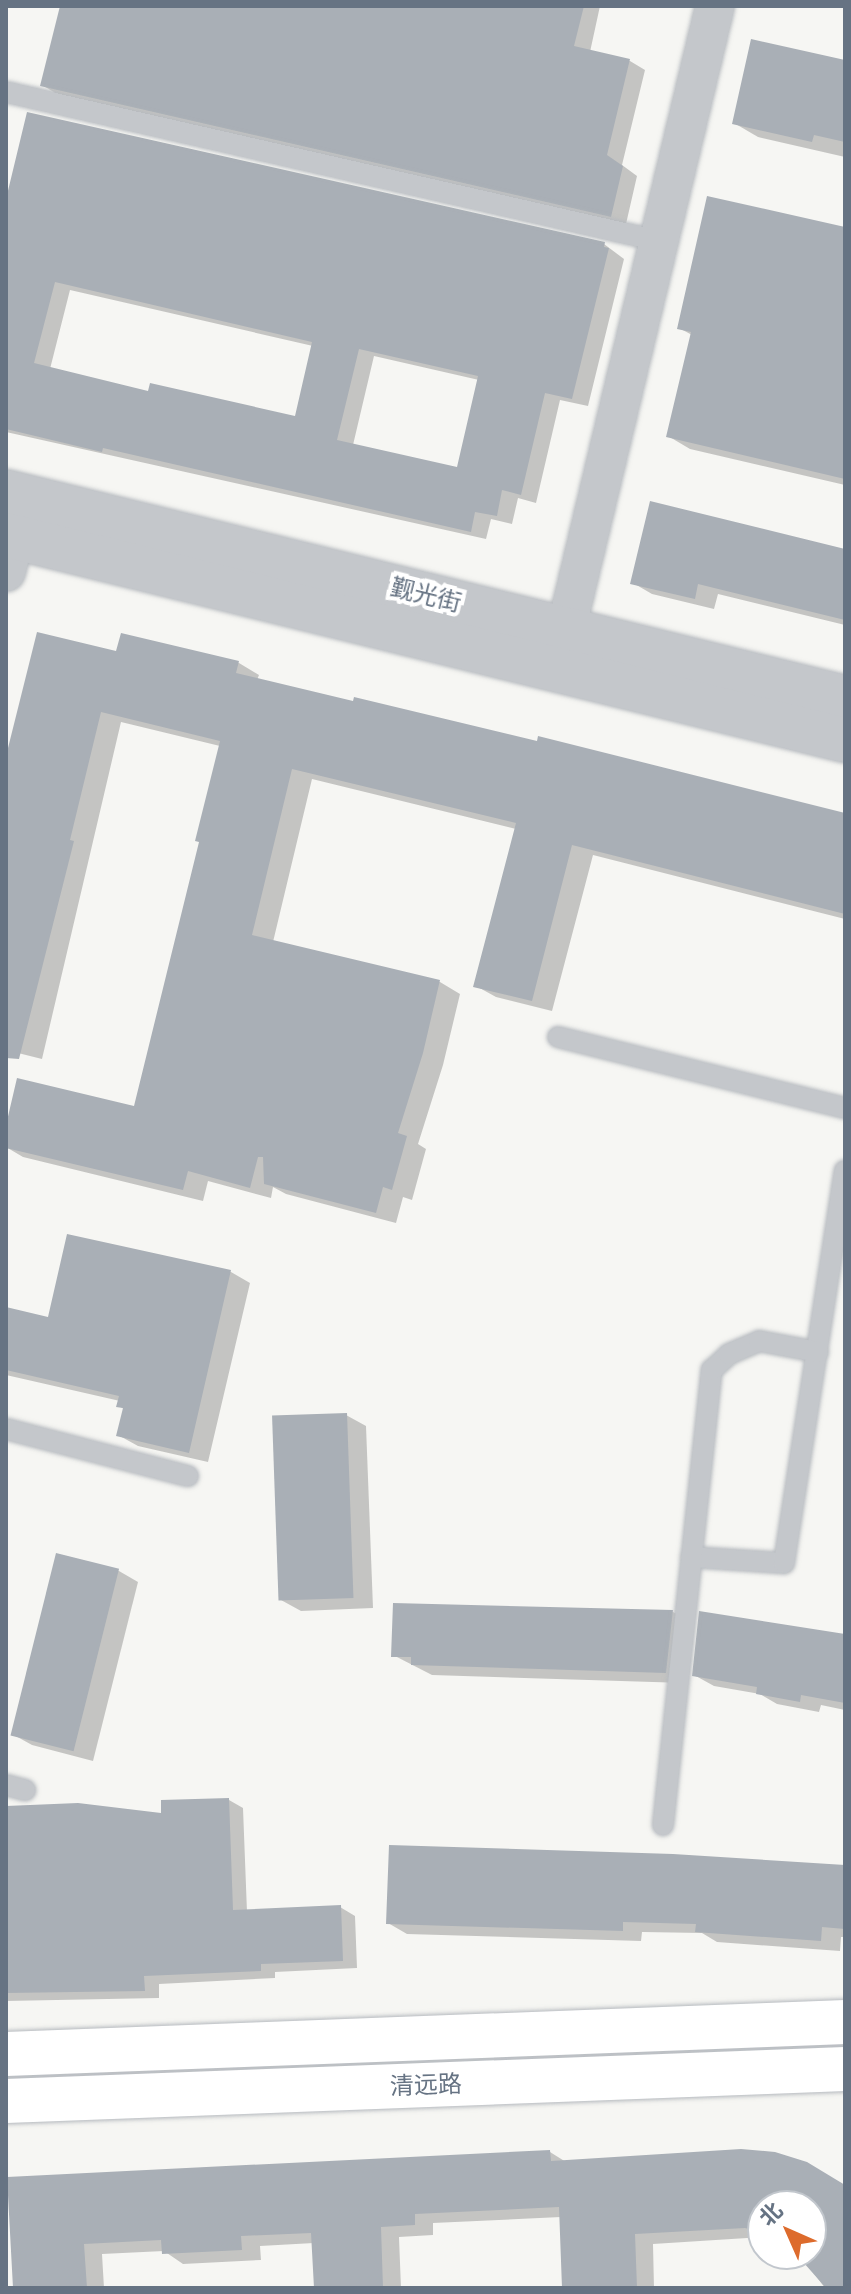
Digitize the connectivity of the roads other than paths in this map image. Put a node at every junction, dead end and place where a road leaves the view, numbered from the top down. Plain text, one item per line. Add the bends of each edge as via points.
1 (715, 6) edge
2 (6, 92) edge
3 (659, 241) junction
4 (12, 527) edge
5 (566, 630) junction
6 (845, 698) edge
7 (845, 740) edge
8 (558, 1037) dead end
9 (845, 1108) edge
10 (845, 1171) edge
11 (818, 1352) junction
12 (6, 1429) edge
13 (188, 1476) dead end
14 (691, 1557) junction
15 (663, 1825) dead end
16 (845, 2022) edge
17 (6, 2054) edge
18 (845, 2069) edge
19 (6, 2101) edge

1 - 3 street
2 - 3 lane
3 - 5 street
4 - 5 street, 觐光街
4 - 7 street, 觐光街
5 - 6 street, 觐光街
8 - 9 lane
10 - 11 lane
11 - 14 lane via 759,1341 729,1354 712,1370
11 - 14 lane via 784,1563
12 - 13 lane
14 - 15 lane
16 - 17 main road, 清远路
18 - 19 main road, 清远路

